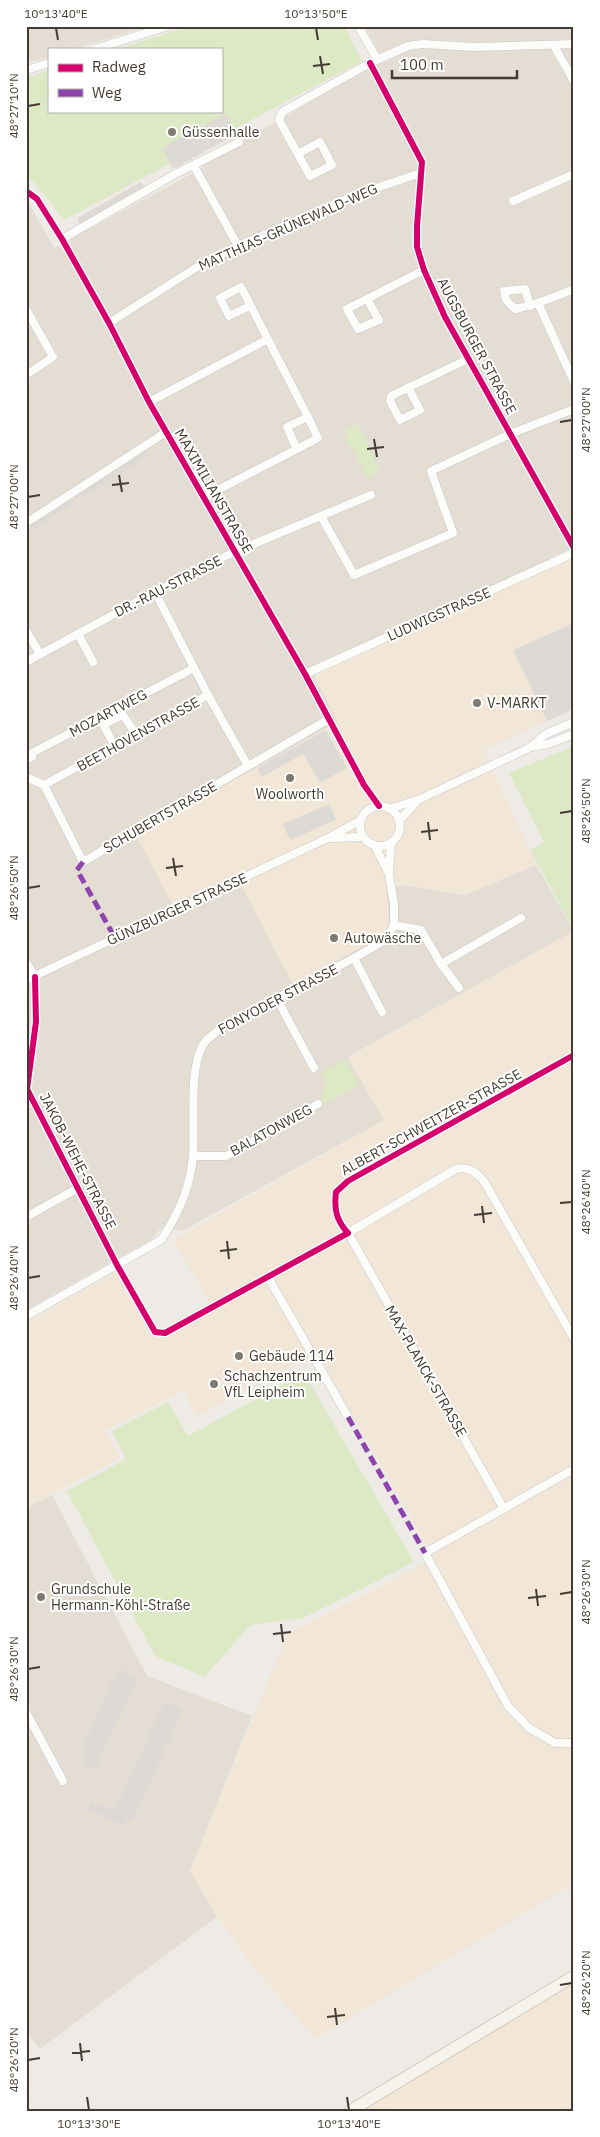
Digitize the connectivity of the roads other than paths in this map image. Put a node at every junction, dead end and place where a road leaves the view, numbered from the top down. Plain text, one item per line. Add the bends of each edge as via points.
1 (168, 26) edge
2 (358, 26) edge
3 (574, 44) edge
4 (554, 46) junction
5 (98, 48) edge
6 (373, 61) junction
7 (48, 63) edge
8 (26, 70) edge
9 (574, 81) edge
10 (239, 142) dead end
11 (298, 154) junction
12 (194, 166) junction
13 (422, 173) junction
14 (574, 174) edge
15 (26, 191) edge
16 (513, 201) dead end
17 (62, 238) junction
18 (238, 246) junction
19 (424, 270) junction
20 (574, 289) edge
21 (367, 299) dead end
22 (250, 306) dead end
23 (26, 309) edge
24 (109, 323) junction
25 (268, 340) junction
26 (468, 359) junction
27 (26, 375) edge
28 (574, 382) edge
29 (408, 387) junction
30 (149, 402) junction
31 (574, 409) edge
32 (308, 417) junction
33 (166, 432) junction
34 (510, 434) junction
35 (297, 448) junction
36 (371, 495) dead end
37 (204, 497) junction
38 (321, 516) junction
39 (26, 523) edge
40 (574, 548) edge
41 (235, 551) junction
42 (574, 553) edge
43 (155, 592) junction
44 (26, 630) edge
45 (78, 634) junction
46 (40, 654) junction
47 (26, 662) edge
48 (93, 662) dead end
49 (194, 668) junction
50 (305, 674) junction
51 (208, 695) junction
52 (329, 719) junction
53 (574, 722) edge
54 (136, 734) junction
55 (574, 734) edge
56 (114, 745) junction
57 (529, 748) junction
58 (26, 760) edge
59 (248, 766) junction
60 (26, 777) edge
61 (44, 785) junction
62 (364, 785) junction
63 (420, 799) junction
64 (379, 806) junction
65 (390, 808) junction
66 (369, 810) junction
67 (361, 820) junction
68 (399, 821) junction
69 (363, 837) junction
70 (328, 838) junction
71 (391, 844) junction
72 (375, 846) junction
73 (389, 874) junction
74 (521, 918) dead end
75 (394, 925) junction
76 (354, 958) junction
77 (26, 962) edge
78 (441, 964) junction
79 (35, 977) junction
80 (26, 980) edge
81 (459, 988) dead end
82 (278, 999) junction
83 (382, 1012) dead end
84 (574, 1055) edge
85 (314, 1068) dead end
86 (318, 1104) dead end
87 (193, 1156) junction
88 (78, 1188) junction
89 (26, 1217) edge
90 (348, 1233) junction
91 (117, 1265) junction
92 (268, 1277) junction
93 (26, 1316) edge
94 (574, 1339) edge
95 (348, 1417) dead end
96 (574, 1469) edge
97 (504, 1509) junction
98 (26, 1712) edge
99 (574, 1743) edge
100 (64, 1781) dead end
101 (574, 1976) edge
102 (350, 2111) edge

1 - 5 street
2 - 6 street, AUGSBURGER STRASSE
3 - 4 street
4 - 6 street via 424,44 408,46
4 - 9 street
6 - 11 street via 282,112 279,120
6 - 13 street, AUGSBURGER STRASSE via 416,147
7 - 8 street
10 - 12 street
11 - 11 street via 310,176 332,165 320,142
12 - 17 street
12 - 18 street
13 - 18 street, MATTHIAS-GRÜNEWALD-WEG via 360,192
13 - 19 street, AUGSBURGER STRASSE via 417,247
14 - 16 street
15 - 17 street, MAXIMILIANSTRASSE via 37,199
17 - 24 street, MAXIMILIANSTRASSE
18 - 24 street, MATTHIAS-GRÜNEWALD-WEG via 197,267
19 - 21 street
19 - 26 street, AUGSBURGER STRASSE
20 - 28 street via 534,305
22 - 25 street
23 - 27 street via 53,357
24 - 30 street, MAXIMILIANSTRASSE
25 - 30 street
25 - 32 street
26 - 29 street
26 - 34 street, AUGSBURGER STRASSE
29 - 29 street via 391,396 390,402 400,420 420,410
30 - 33 street, MAXIMILIANSTRASSE
31 - 34 street
32 - 35 street via 318,438
32 - 35 street via 286,427
33 - 37 street, MAXIMILIANSTRASSE
33 - 39 street
34 - 38 street via 431,471 453,533 354,575
34 - 40 street, AUGSBURGER STRASSE
35 - 37 street
36 - 38 street, DR.-RAU-STRASSE
37 - 41 street, MAXIMILIANSTRASSE
38 - 41 street, DR.-RAU-STRASSE
41 - 43 street, DR.-RAU-STRASSE
41 - 50 street, MAXIMILIANSTRASSE
42 - 50 street, LUDWIGSTRASSE
43 - 45 street, DR.-RAU-STRASSE
43 - 49 street, BEETHOVENSTRASSE
44 - 46 street
45 - 46 street, DR.-RAU-STRASSE
45 - 48 street
46 - 47 street, DR.-RAU-STRASSE
49 - 51 street, BEETHOVENSTRASSE
49 - 58 street, MOZARTWEG via 30,754 32,757
50 - 52 street, MAXIMILIANSTRASSE
51 - 54 street, BEETHOVENSTRASSE
51 - 59 street
52 - 59 street, SCHUBERTSTRASSE
52 - 62 street, MAXIMILIANSTRASSE
53 - 57 street via 546,734
54 - 56 street, BEETHOVENSTRASSE
54 - 56 street via 123,715 103,724
55 - 57 street
56 - 61 street, BEETHOVENSTRASSE
57 - 63 street
59 - 61 street, SCHUBERTSTRASSE via 83,862
60 - 61 street
62 - 64 street, MAXIMILIANSTRASSE
62 - 66 street, MAXIMILIANSTRASSE
63 - 65 street
63 - 68 street
64 - 65 street
64 - 66 street
65 - 68 street
66 - 67 street
67 - 69 street
67 - 70 street, GÜNZBURGER STRASSE
68 - 71 street via 398,835
69 - 70 street, GÜNZBURGER STRASSE
69 - 72 street
70 - 79 street, GÜNZBURGER STRASSE
71 - 72 street
71 - 73 street
72 - 73 street
73 - 75 street
74 - 78 street
75 - 76 street, FONYODER STRASSE via 382,942
75 - 78 street via 421,930
76 - 82 street, FONYODER STRASSE
76 - 83 street
77 - 79 street
78 - 81 street
79 - 80 street, GÜNZBURGER STRASSE
79 - 88 street, JAKOB-WEHE-STRASSE via 36,1022 27,1089
82 - 85 street
82 - 87 street, FONYODER STRASSE via 223,1027 204,1043 195,1072
84 - 90 street, ALBERT-SCHWEITZER-STRASSE via 348,1182 336,1192 335,1204 339,1223
86 - 87 street, BALATONWEG via 226,1156
87 - 91 street, FONYODER STRASSE via 182,1202 161,1240
88 - 89 street
88 - 91 street, JAKOB-WEHE-STRASSE
90 - 92 street
90 - 94 street via 456,1169 470,1169 486,1183
90 - 97 street, MAX-PLANCK-STRASSE
91 - 92 street via 155,1332 165,1333
91 - 93 street, FONYODER STRASSE
92 - 95 street
96 - 97 street
97 - 99 street via 426,1553 508,1706 529,1728 555,1743
98 - 100 street
101 - 102 main road

